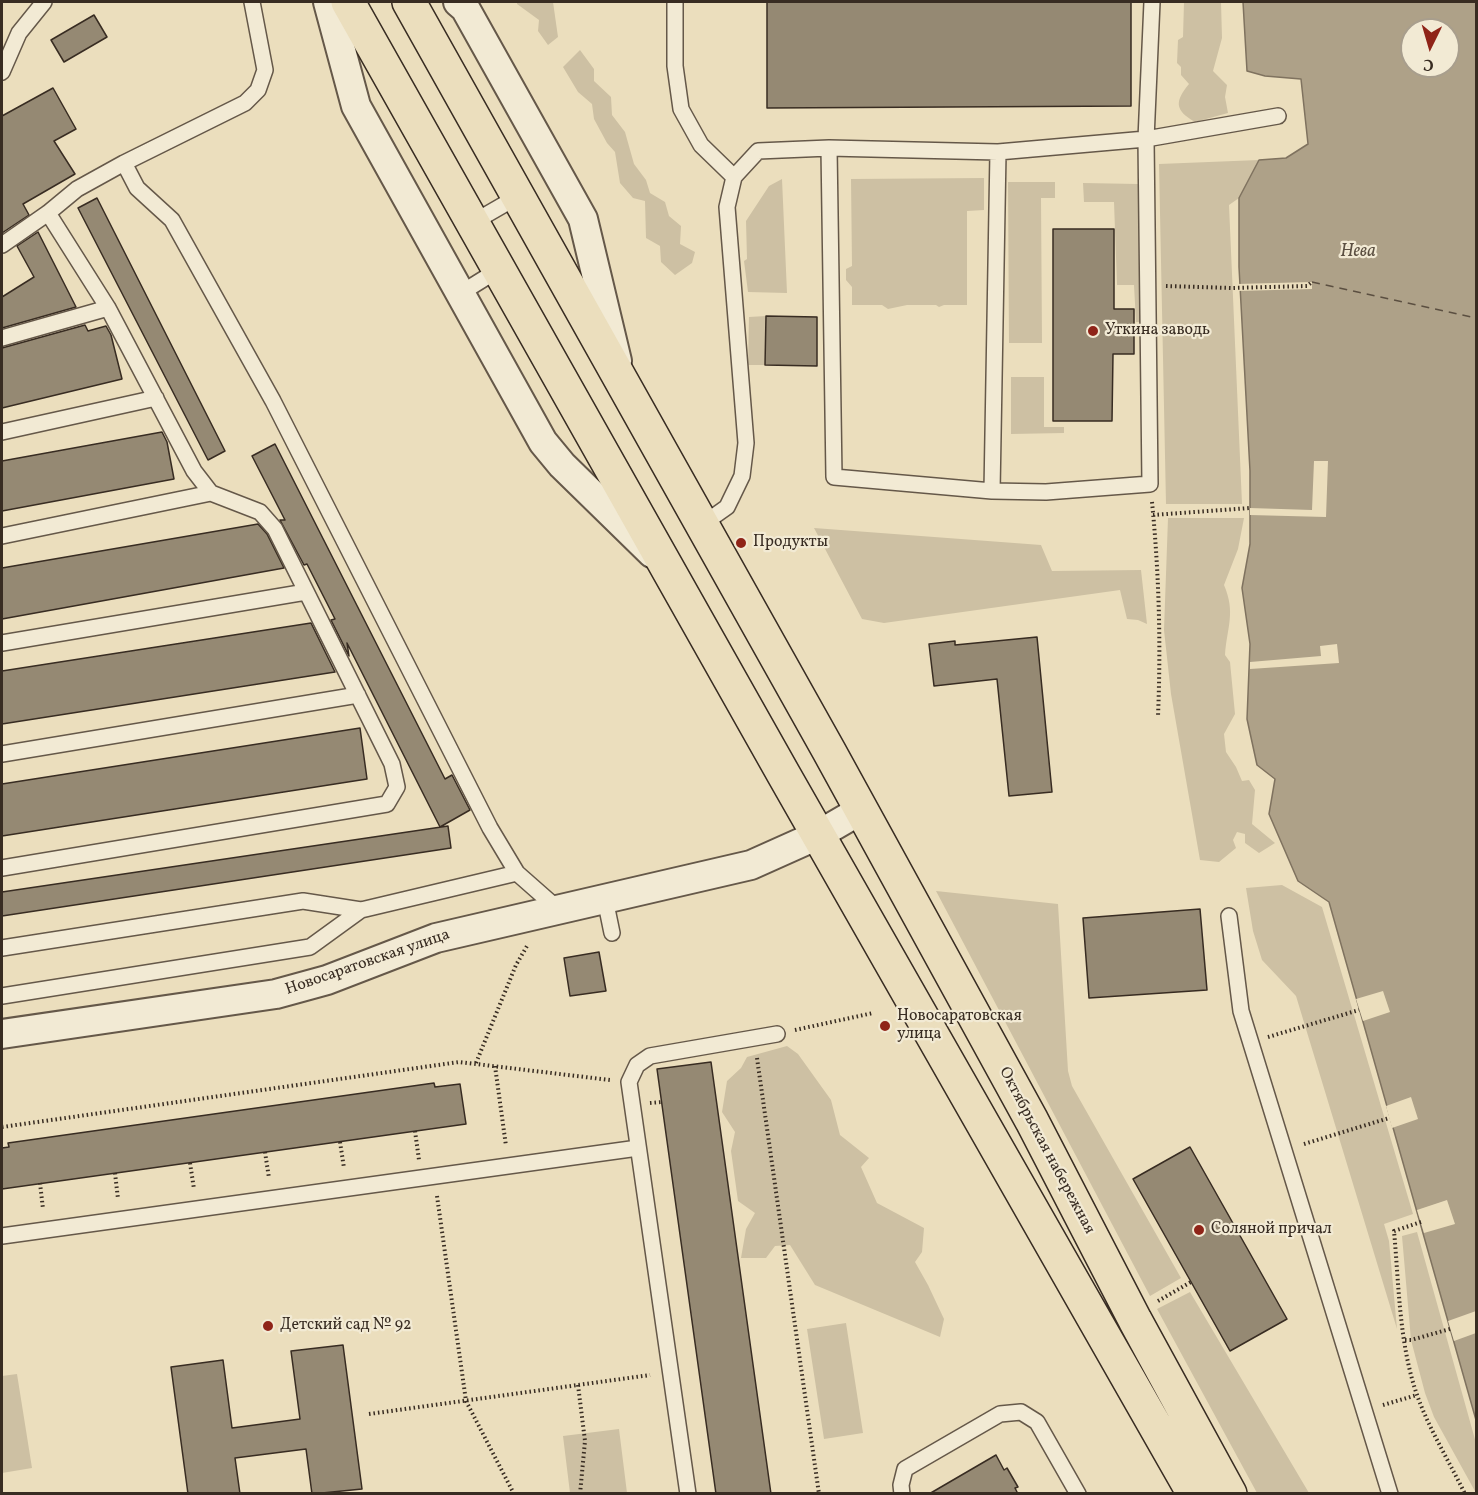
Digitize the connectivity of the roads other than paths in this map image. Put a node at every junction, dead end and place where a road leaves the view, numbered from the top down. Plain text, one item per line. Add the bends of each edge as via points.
1 (44, 2) edge
2 (252, 2) edge
3 (328, 2) edge
4 (348, 2) edge
5 (409, 2) edge
6 (458, 2) edge
7 (675, 2) edge
8 (1152, 2) edge
9 (2, 72) edge
10 (1278, 116) dead end
11 (1146, 139) junction
12 (829, 148) junction
13 (998, 152) junction
14 (124, 164) junction
15 (734, 177) junction
16 (517, 196) junction
17 (48, 213) junction
18 (472, 223) junction
19 (2, 245) edge
20 (498, 270) junction
21 (461, 293) junction
22 (108, 308) junction
23 (2, 338) edge
24 (622, 384) junction
25 (156, 398) junction
26 (2, 432) edge
27 (992, 491) junction
28 (211, 493) junction
29 (703, 525) junction
30 (2, 536) edge
31 (667, 568) junction
32 (306, 592) junction
33 (2, 644) edge
34 (358, 695) junction
35 (2, 754) edge
36 (861, 810) junction
37 (818, 835) junction
38 (2, 868) edge
39 (517, 873) junction
40 (605, 899) junction
41 (361, 910) junction
42 (559, 910) junction
43 (1228, 916) dead end
44 (612, 933) dead end
45 (2, 948) edge
46 (2, 996) edge
47 (2, 1034) edge
48 (777, 1034) road end
49 (638, 1148) junction
50 (2, 1236) edge
51 (688, 1494) edge
52 (902, 1494) edge
53 (1078, 1494) edge
54 (1194, 1494) edge
55 (1230, 1494) edge
56 (1390, 1494) edge

1 - 9 lane via 19,33
2 - 14 lane via 265,70 258,90 245,103
3 - 21 street via 356,106
4 - 18 main road
5 - 16 main road, Октябрьская набережная
6 - 24 street via 465,8 583,219
7 - 15 lane via 675,66 681,109 701,145
8 - 11 lane
10 - 11 lane
11 - 13 lane
11 - 27 lane via 1150,484 1046,492
12 - 13 lane
12 - 15 lane via 758,151
12 - 27 lane via 834,477
13 - 27 lane
14 - 17 lane via 77,189
14 - 39 lane via 137,188 172,220 273,401 490,828
15 - 29 lane via 727,207 746,443 742,476 727,507
16 - 18 lane
16 - 24 main road, Октябрьская набережная
17 - 19 lane
17 - 22 lane
18 - 20 main road
20 - 21 lane
20 - 31 main road
21 - 31 street via 543,442
22 - 23 lane
22 - 25 lane
24 - 29 main road, Октябрьская набережная
25 - 26 lane
25 - 28 lane via 194,471
28 - 30 lane
28 - 32 lane via 260,512 275,529
29 - 36 main road, Октябрьская набережная
31 - 37 main road
32 - 33 lane
32 - 34 lane
34 - 35 lane
34 - 38 lane via 392,764 397,787 387,804
36 - 37 street, Новосаратовская улица
36 - 55 main road, Октябрьская набережная
37 - 40 street, Новосаратовская улица via 751,865
37 - 54 main road
39 - 41 lane
39 - 42 lane
40 - 42 street, Новосаратовская улица
40 - 44 lane
41 - 45 lane via 303,901
41 - 46 lane via 310,947
42 - 47 street, Новосаратовская улица via 436,938 327,980 276,994
43 - 56 lane via 1241,1011
48 - 49 lane via 650,1056 637,1065 629,1082
49 - 50 lane
49 - 51 lane
52 - 53 lane via 905,1469 1000,1414 1022,1412 1036,1422

